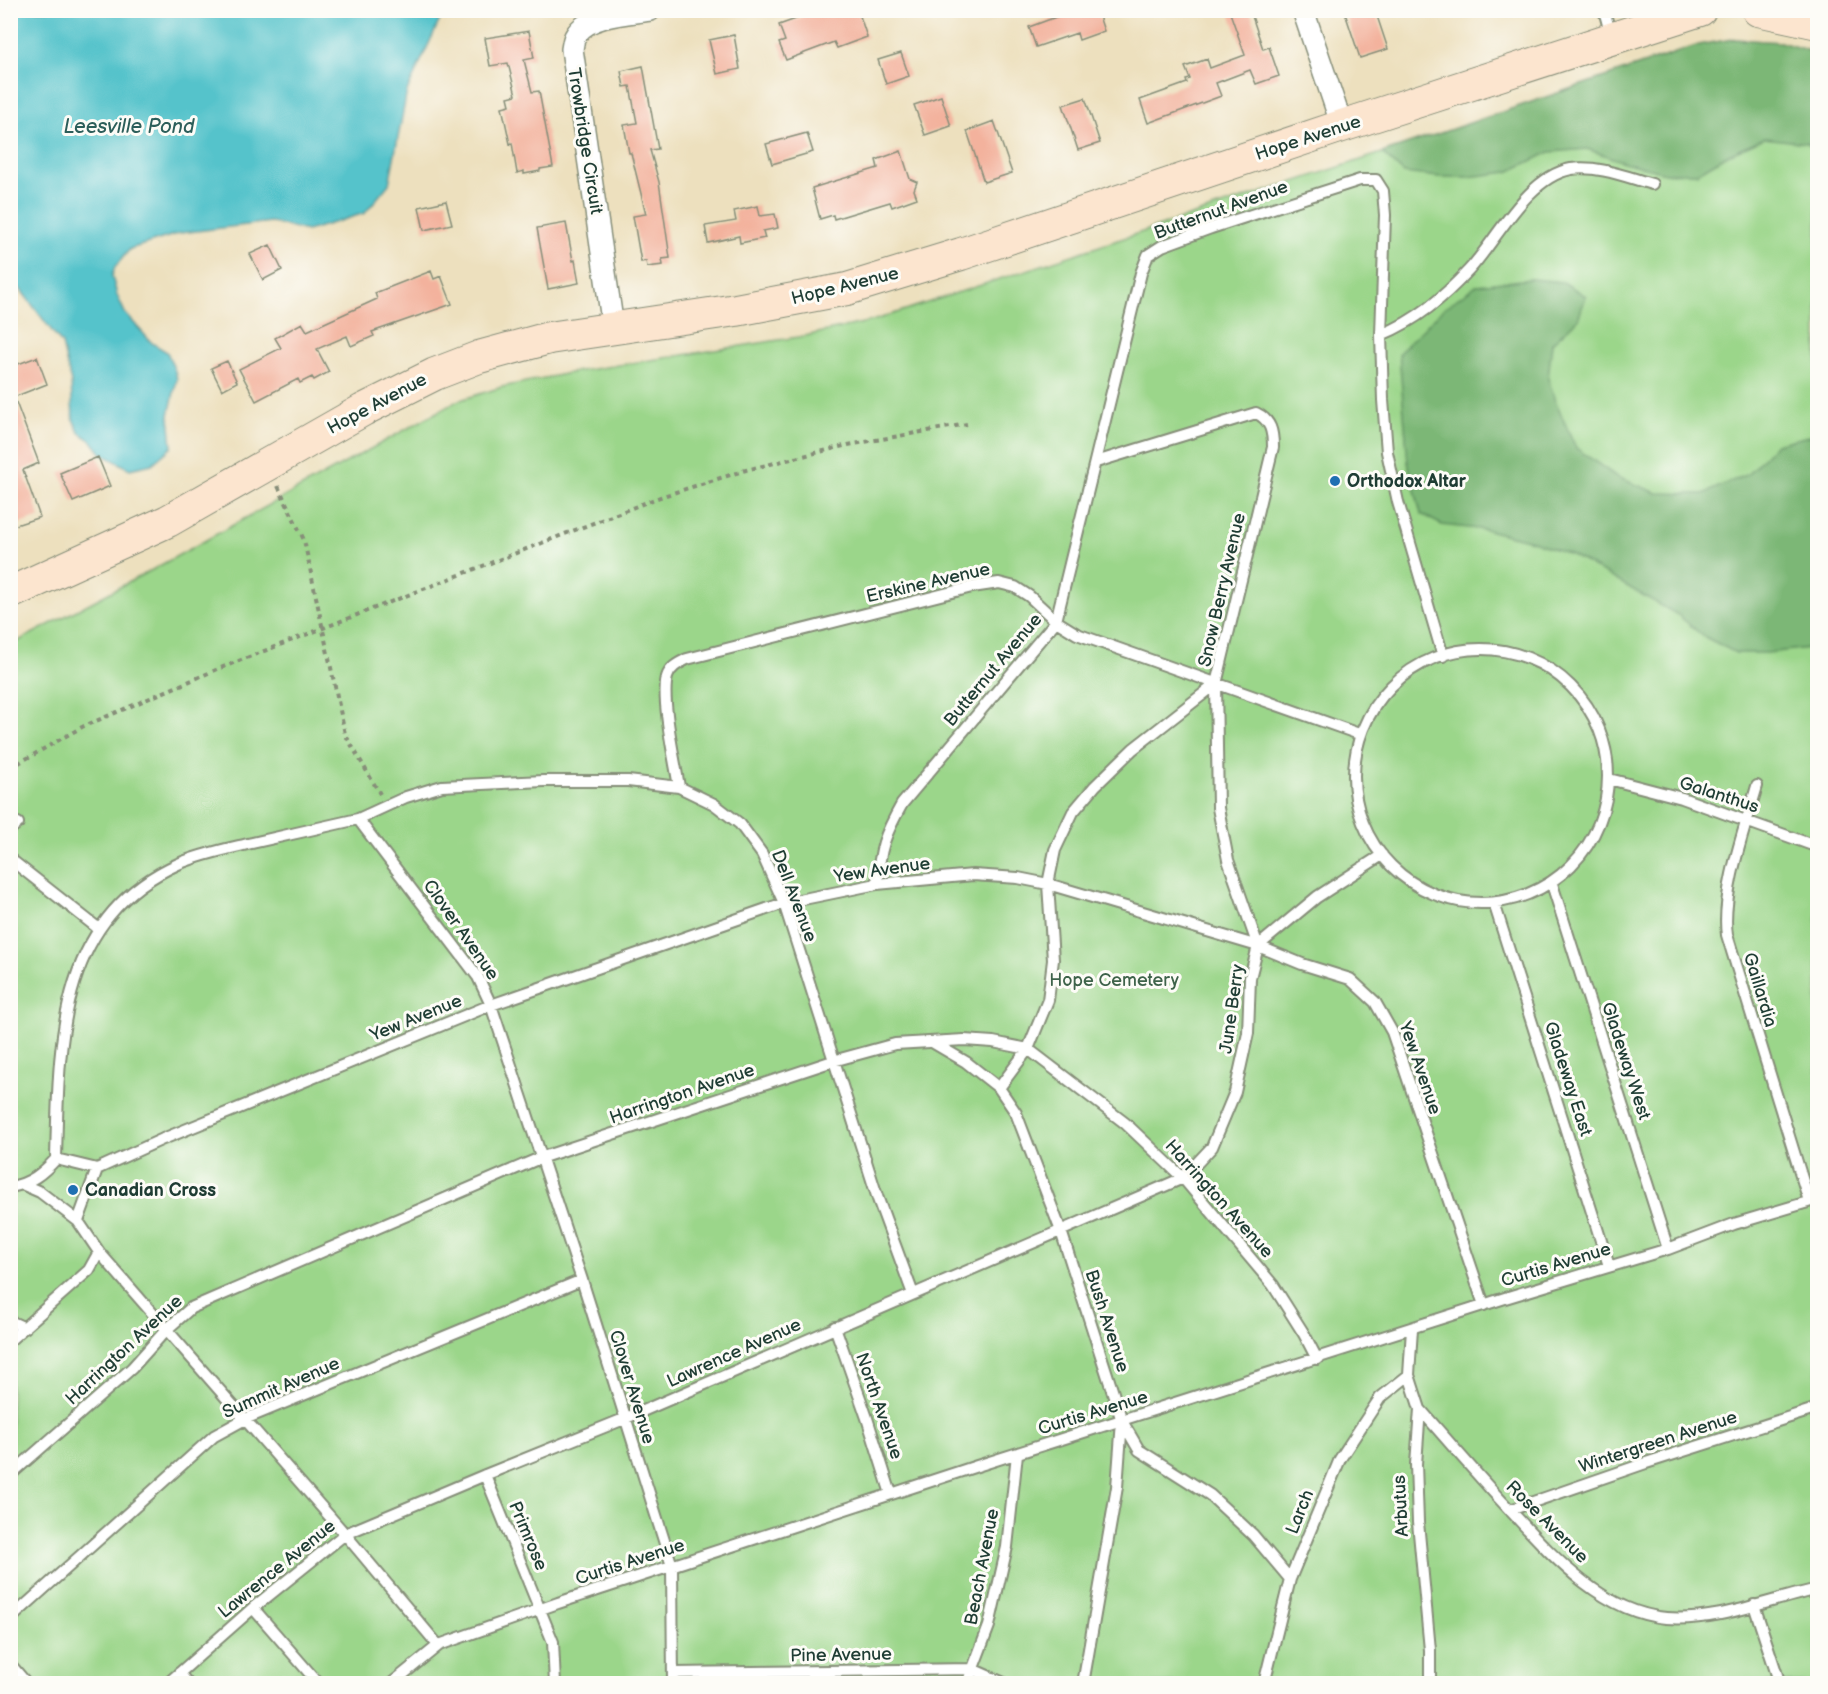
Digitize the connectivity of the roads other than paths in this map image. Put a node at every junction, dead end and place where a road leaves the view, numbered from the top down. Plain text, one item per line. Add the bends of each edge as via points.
1 (650, 10) edge
2 (1303, 10) edge
3 (1700, 10) edge
4 (1758, 10) edge
5 (1818, 23) edge
6 (1608, 25) edge
7 (1342, 126) junction
8 (1652, 184) dead end
9 (613, 327) junction
10 (1381, 335) junction
11 (1096, 462) junction
12 (10, 592) edge
13 (1056, 621) junction
14 (1443, 656) junction
15 (1216, 684) junction
16 (1359, 734) junction
17 (1609, 779) junction
18 (1757, 786) dead end
19 (679, 787) junction
20 (358, 819) junction
21 (1747, 820) junction
22 (1818, 847) edge
23 (1382, 855) junction
24 (10, 859) edge
25 (877, 884) junction
26 (1048, 884) junction
27 (1552, 884) junction
28 (784, 903) junction
29 (1494, 903) junction
30 (99, 929) junction
31 (1258, 946) junction
32 (491, 1005) junction
33 (932, 1042) junction
34 (1028, 1049) junction
35 (833, 1060) junction
36 (999, 1088) junction
37 (540, 1158) junction
38 (56, 1159) junction
39 (97, 1169) junction
40 (1183, 1178) junction
41 (24, 1185) junction
42 (10, 1187) edge
43 (1813, 1200) edge
44 (78, 1221) junction
45 (1061, 1231) junction
46 (1668, 1249) junction
47 (99, 1252) junction
48 (1609, 1266) junction
49 (582, 1280) junction
50 (913, 1294) junction
51 (1484, 1305) junction
52 (10, 1321) edge
53 (25, 1328) junction
54 (835, 1328) junction
55 (1412, 1329) junction
56 (166, 1330) junction
57 (10, 1340) edge
58 (1317, 1359) junction
59 (1409, 1375) junction
60 (1818, 1408) edge
61 (1420, 1409) junction
62 (245, 1419) junction
63 (624, 1419) junction
64 (1122, 1421) junction
65 (1017, 1454) junction
66 (10, 1475) edge
67 (484, 1475) junction
68 (891, 1494) junction
69 (1510, 1510) junction
70 (345, 1534) junction
71 (672, 1566) junction
72 (1290, 1579) junction
73 (1818, 1589) edge
74 (1754, 1605) junction
75 (253, 1608) junction
76 (541, 1609) junction
77 (10, 1619) edge
78 (438, 1646) junction
79 (10, 1664) edge
80 (972, 1669) junction
81 (179, 1673) junction
82 (673, 1678) edge
83 (27, 1683) edge
84 (167, 1683) edge
85 (188, 1683) edge
86 (319, 1683) edge
87 (391, 1683) edge
88 (555, 1683) edge
89 (967, 1683) edge
90 (1006, 1683) edge
91 (1083, 1683) edge
92 (1264, 1683) edge
93 (1430, 1683) edge
94 (1780, 1683) edge

1 - 9 street, Trowbridge Circuit via 590,23 575,37 572,49
2 - 7 street
3 - 6 main road, Hope Avenue
4 - 5 main road
6 - 7 main road, Hope Avenue
7 - 9 main road, Hope Avenue via 847,289
8 - 10 lane via 1605,170 1571,169 1543,181 1470,269 1427,310
9 - 12 main road, Hope Avenue via 549,338 435,374 363,410 168,521
10 - 11 lane, Butternut Avenue via 1385,215 1383,191 1376,180 1360,180 1162,246 1148,255 1141,273
10 - 14 lane, Butternut Avenue via 1387,452
11 - 13 lane, Butternut Avenue
11 - 15 lane, Snow Berry Avenue via 1256,413 1265,418 1274,447
13 - 15 lane, Erskine Avenue via 1077,634
13 - 19 lane, Erskine Avenue via 1029,596 999,583 675,664 667,677 666,704
13 - 25 lane, Butternut Avenue via 902,804 886,832
14 - 16 lane via 1403,676 1374,707
14 - 17 lane via 1495,650 1517,653 1552,669 1578,692 1596,719 1606,746
15 - 16 lane, Erskine Avenue
15 - 26 lane via 1133,749 1073,812 1055,850
15 - 31 lane, Snow Berry Avenue via 1218,808 1228,860
16 - 23 lane via 1353,758 1359,804
17 - 21 lane, Galanthus
17 - 27 lane via 1603,809 1591,835
18 - 21 lane, Gaillardia
19 - 20 lane, Dell Avenue via 628,781 442,786
19 - 28 lane, Dell Avenue via 714,804 740,824 762,854
20 - 30 lane via 179,864 144,882 111,912
20 - 32 lane, Clover Avenue via 478,976
21 - 22 lane, Galanthus
21 - 43 lane, Gaillardia via 1725,913 1727,935
23 - 29 lane via 1406,877 1439,895 1473,904
23 - 31 lane, June Berry via 1317,897
24 - 30 lane
25 - 26 lane, Yew Avenue via 973,875
25 - 28 lane, Yew Avenue
26 - 31 lane, Yew Avenue
26 - 34 lane via 1053,960 1048,1000
27 - 29 lane via 1510,904
27 - 46 lane, Gladeway West
28 - 32 lane, Yew Avenue
28 - 35 lane, Dell Avenue
29 - 48 lane, Gladeway East
30 - 38 lane via 90,942 69,999 59,1061
31 - 40 lane, June Berry via 1250,978 1248,1033 1235,1092 1212,1147
31 - 51 lane, Yew Avenue via 1350,980 1376,1002 1392,1032
32 - 37 lane, Clover Avenue
32 - 39 lane, Yew Avenue
33 - 34 lane, Harrington Avenue via 993,1042
33 - 35 lane, Harrington Avenue via 895,1044
33 - 36 lane, Bush Avenue
34 - 36 lane
34 - 40 lane, Harrington Avenue via 1125,1123
35 - 37 lane, Harrington Avenue
35 - 50 lane, Dell Avenue
36 - 45 lane, Bush Avenue via 1016,1113
37 - 49 lane, Clover Avenue
37 - 56 lane, Harrington Avenue via 191,1308
38 - 39 lane
38 - 41 lane
39 - 44 lane
40 - 45 lane, Lawrence Avenue
40 - 58 lane, Harrington Avenue via 1273,1286
41 - 42 lane
41 - 44 lane via 40,1192
43 - 46 lane, Curtis Avenue
44 - 47 lane
45 - 50 lane, Lawrence Avenue
45 - 64 lane, Bush Avenue
46 - 48 lane, Curtis Avenue
47 - 53 lane via 89,1270
47 - 56 lane
48 - 51 lane, Curtis Avenue
49 - 62 lane, Summit Avenue
49 - 63 lane, Clover Avenue
50 - 54 lane, Lawrence Avenue
51 - 55 lane, Curtis Avenue
52 - 53 lane
53 - 57 lane
54 - 63 lane, Lawrence Avenue
54 - 68 lane, North Avenue
55 - 58 lane, Curtis Avenue
55 - 59 lane, Arbutus
56 - 62 lane
56 - 66 lane, Harrington Avenue via 132,1368
58 - 64 lane, Curtis Avenue
59 - 61 lane, Arbutus
59 - 72 lane, Larch via 1380,1398 1340,1459
60 - 69 lane, Wintergreen Avenue
61 - 69 lane, Rose Avenue
61 - 93 lane, Arbutus via 1416,1464
62 - 70 lane
62 - 77 lane, Summit Avenue via 214,1436
63 - 67 lane, Lawrence Avenue
63 - 71 lane, Clover Avenue
64 - 65 lane, Curtis Avenue
64 - 72 lane via 1139,1450 1210,1495 1253,1535
64 - 91 lane, Bush Avenue via 1117,1487
65 - 68 lane, Curtis Avenue
65 - 80 lane, Beach Avenue via 1006,1547 989,1626
67 - 70 lane, Lawrence Avenue
67 - 76 lane, Primrose
68 - 71 lane, Curtis Avenue
69 - 74 lane, Rose Avenue via 1550,1553 1591,1588 1626,1607 1664,1618 1697,1618
70 - 75 lane, Lawrence Avenue
70 - 78 lane
71 - 76 lane, Curtis Avenue
71 - 82 lane, Clover Avenue
72 - 92 lane, Larch
73 - 74 lane, Rose Avenue
74 - 94 lane
75 - 81 lane, Lawrence Avenue
75 - 86 lane
76 - 78 lane, Curtis Avenue
76 - 88 lane, Primrose via 553,1642
78 - 87 lane, Curtis Avenue
79 - 83 lane
80 - 82 lane, Pine Avenue
80 - 89 lane, Beach Avenue
80 - 90 lane, Pine Avenue
81 - 84 lane, Lawrence Avenue
81 - 85 lane

